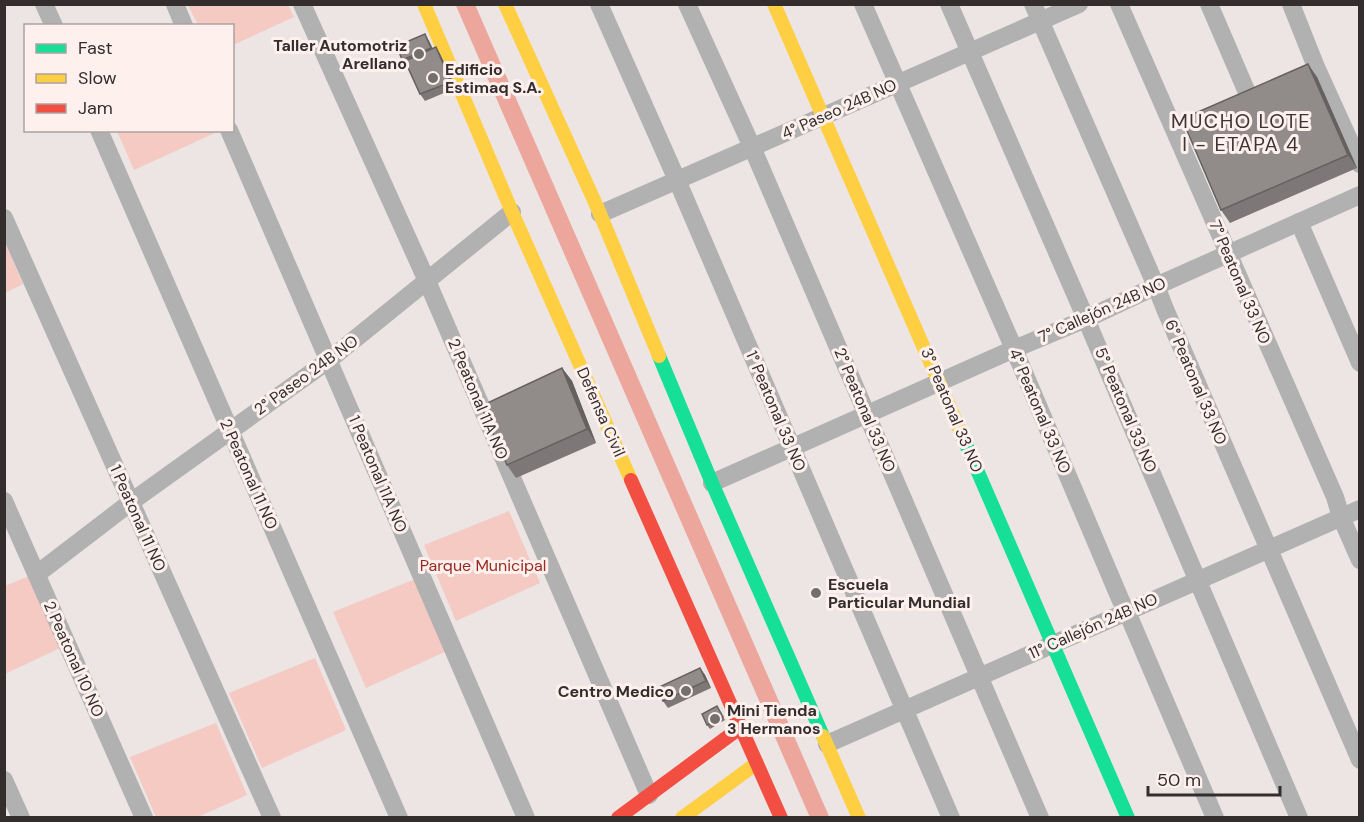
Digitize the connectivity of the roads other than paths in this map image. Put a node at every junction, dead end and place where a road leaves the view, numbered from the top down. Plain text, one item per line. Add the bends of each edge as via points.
1 (44, 4) edge
2 (175, 4) edge
3 (302, 4) edge
4 (424, 4) edge
5 (505, 4) edge
6 (599, 4) edge
7 (687, 4) edge
8 (774, 4) edge
9 (863, 4) edge
10 (949, 4) edge
11 (1079, 4) edge
12 (1119, 4) edge
13 (1209, 4) edge
14 (1291, 4) edge
15 (1037, 13) edge
16 (53, 24) edge
17 (183, 24) edge
18 (970, 52) junction
19 (1316, 68) junction
20 (1297, 76) edge
21 (898, 83) junction
22 (1268, 88) edge
23 (824, 116) junction
24 (100, 132) edge
25 (230, 132) edge
26 (752, 147) junction
27 (1359, 164) edge
28 (677, 180) junction
29 (1359, 195) edge
30 (512, 212) junction
31 (600, 214) junction
32 (4, 218) edge
33 (1299, 222) junction
34 (1228, 254) junction
35 (427, 281) junction
36 (1156, 286) junction
37 (1086, 319) junction
38 (1014, 349) junction
39 (328, 360) junction
40 (1359, 363) edge
41 (940, 381) junction
42 (867, 414) junction
43 (230, 430) junction
44 (791, 447) junction
45 (712, 483) junction
46 (4, 501) edge
47 (131, 502) junction
48 (1359, 509) edge
49 (1341, 517) junction
50 (1269, 549) junction
51 (1359, 560) edge
52 (37, 574) junction
53 (1198, 580) junction
54 (1127, 612) junction
55 (1053, 644) junction
56 (980, 676) junction
57 (904, 709) junction
58 (741, 727) junction
59 (827, 744) junction
60 (1359, 760) edge
61 (757, 763) junction
62 (4, 780) edge
63 (649, 795) junction
64 (21, 818) edge
65 (144, 818) edge
66 (272, 818) edge
67 (399, 818) edge
68 (526, 818) edge
69 (618, 818) edge
70 (682, 818) edge
71 (781, 818) edge
72 (859, 818) edge
73 (951, 818) edge
74 (1040, 818) edge
75 (1128, 818) edge
76 (1215, 818) edge
77 (1299, 818) edge

1 - 16 street
2 - 17 street
3 - 35 street, 2 Peatonal 11A NO
4 - 30 street, Defensa Civil
5 - 31 street
6 - 28 street, 1° Peatonal 33 NO
7 - 26 street, 2° Peatonal 33 NO
8 - 23 street, 3° Peatonal 33 NO
9 - 21 street, 4° Peatonal 33 NO
10 - 18 street, 5° Peatonal 33 NO
11 - 15 street, 4° Paseo 24B NO
12 - 34 street, 7° Peatonal 33 NO via 1179,127
13 - 22 street via 1244,99
14 - 19 street
15 - 18 street, 4° Paseo 24B NO
15 - 36 street, 6° Peatonal 33 NO
18 - 21 street, 4° Paseo 24B NO
18 - 37 street, 5° Peatonal 33 NO
19 - 20 street
19 - 27 street
21 - 23 street, 4° Paseo 24B NO
21 - 38 street, 4° Peatonal 33 NO
23 - 26 street, 4° Paseo 24B NO
23 - 41 street, 3° Peatonal 33 NO
24 - 43 street, 2 Peatonal 11 NO
25 - 39 street, 1 Peatonal 11A NO
26 - 28 street, 4° Paseo 24B NO
26 - 42 street, 2° Peatonal 33 NO
28 - 31 street, 4° Paseo 24B NO
28 - 44 street, 1° Peatonal 33 NO
29 - 33 street, 7° Callejón 24B NO
30 - 35 street, 2° Paseo 24B NO
30 - 58 street, Defensa Civil
31 - 45 street
32 - 47 street, 1 Peatonal 11 NO
33 - 34 street, 7° Callejón 24B NO
33 - 40 street
34 - 36 street, 7° Callejón 24B NO
34 - 49 street, 7° Peatonal 33 NO
35 - 39 street, 2° Paseo 24B NO
35 - 63 street, 2 Peatonal 11A NO
36 - 37 street, 7° Callejón 24B NO
36 - 50 street, 6° Peatonal 33 NO
37 - 38 street, 7° Callejón 24B NO
37 - 53 street, 5° Peatonal 33 NO
38 - 41 street, 7° Callejón 24B NO
38 - 54 street, 4° Peatonal 33 NO
39 - 43 street, 2° Paseo 24B NO
39 - 68 street, 1 Peatonal 11A NO
41 - 42 street, 7° Callejón 24B NO
41 - 55 street, 3° Peatonal 33 NO
42 - 44 street, 7° Callejón 24B NO
42 - 56 street, 2° Peatonal 33 NO
43 - 47 street, 2° Paseo 24B NO
43 - 67 street, 2 Peatonal 11 NO
44 - 45 street, 7° Callejón 24B NO
44 - 57 street, 1° Peatonal 33 NO
45 - 59 street
46 - 52 street, 2 Peatonal 10 NO
47 - 52 street, 2° Paseo 24B NO
47 - 66 street, 1 Peatonal 11 NO
48 - 49 street, 11° Callejón 24B NO
49 - 50 street, 11° Callejón 24B NO
49 - 51 street, 7° Peatonal 33 NO
50 - 53 street, 11° Callejón 24B NO
50 - 60 street, 6° Peatonal 33 NO
52 - 65 street, 2 Peatonal 10 NO
53 - 54 street, 11° Callejón 24B NO
53 - 77 street, 5° Peatonal 33 NO
54 - 55 street, 11° Callejón 24B NO
54 - 76 street, 4° Peatonal 33 NO
55 - 56 street, 11° Callejón 24B NO
55 - 75 street, 3° Peatonal 33 NO
56 - 57 street, 11° Callejón 24B NO
56 - 74 street, 2° Peatonal 33 NO
57 - 59 street, 11° Callejón 24B NO
57 - 73 street, 1° Peatonal 33 NO
58 - 61 street, Defensa Civil
58 - 63 street
59 - 72 street
61 - 70 street
61 - 71 street, Defensa Civil
62 - 64 street
63 - 69 street

